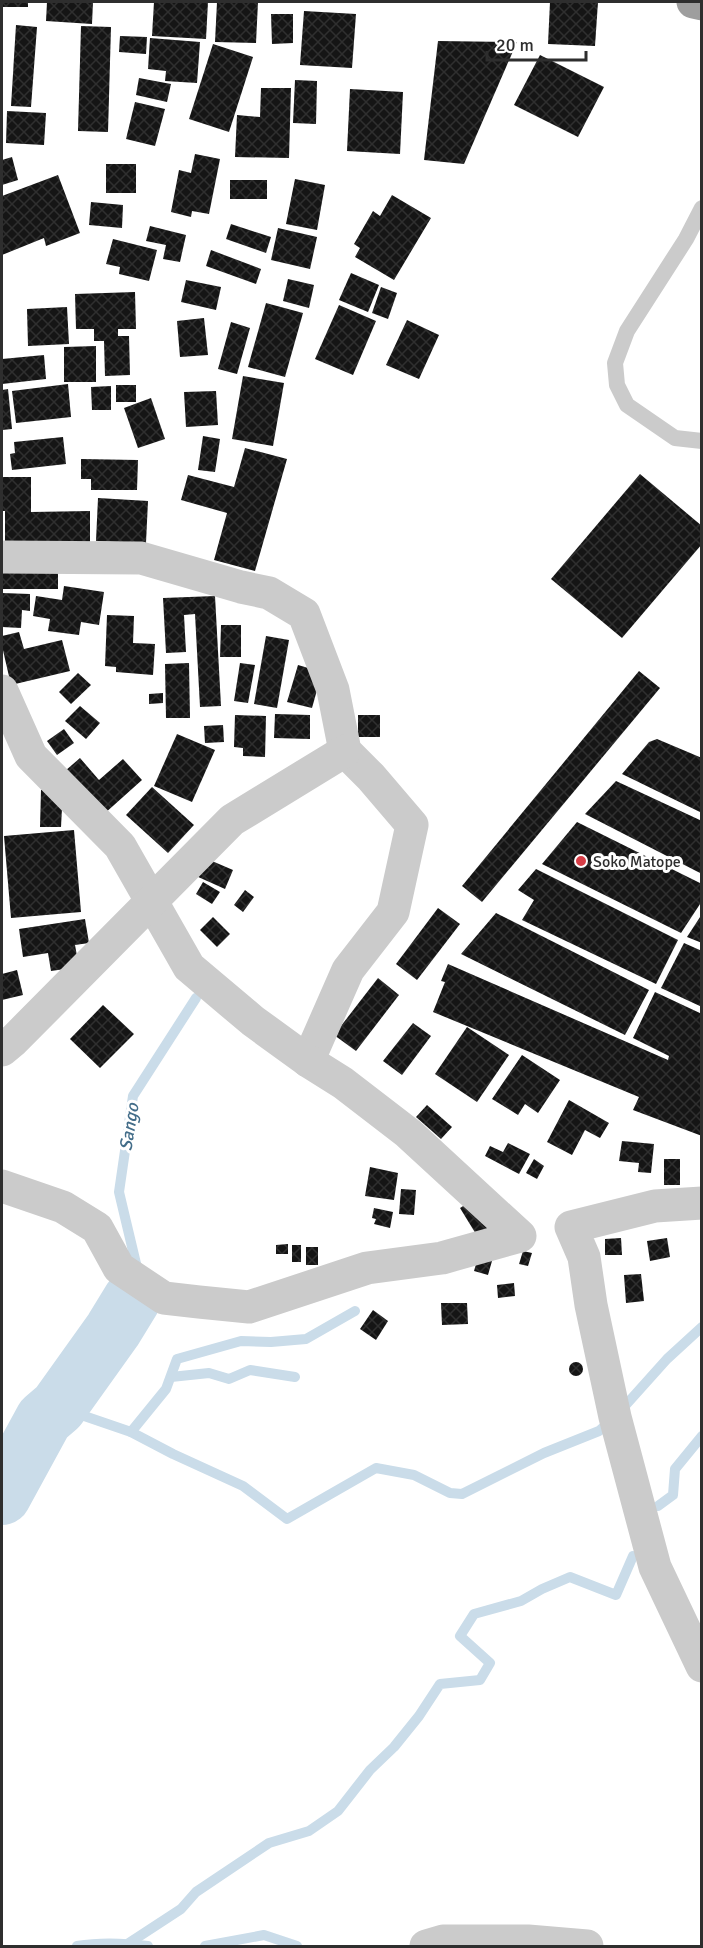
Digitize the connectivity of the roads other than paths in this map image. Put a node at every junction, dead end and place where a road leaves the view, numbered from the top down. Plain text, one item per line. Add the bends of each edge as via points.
1 (702, 208) edge
2 (702, 441) edge
3 (2, 557) edge
4 (2, 691) edge
5 (345, 751) junction
6 (152, 901) junction
7 (2, 1050) edge
8 (308, 1061) junction
9 (2, 1186) edge
10 (702, 1203) edge
11 (571, 1227) junction
12 (520, 1236) junction
13 (702, 1666) edge
14 (426, 1947) edge
15 (587, 1947) edge

1 - 2 lane via 627,331 615,363 617,385 627,405 675,438
3 - 5 street via 141,558 268,593 304,614 333,690
4 - 6 street via 31,756 120,846
5 - 6 street via 232,820
5 - 8 street via 412,825 393,912 348,970
6 - 7 street
6 - 8 street via 189,967
8 - 12 street via 408,1133
9 - 12 street via 63,1207 97,1228 118,1268 164,1298 199,1302 249,1306 367,1268 442,1258
10 - 11 street via 655,1206
11 - 12 street
11 - 13 street via 584,1257 615,1417 655,1566
14 - 15 street via 443,1941 528,1941

